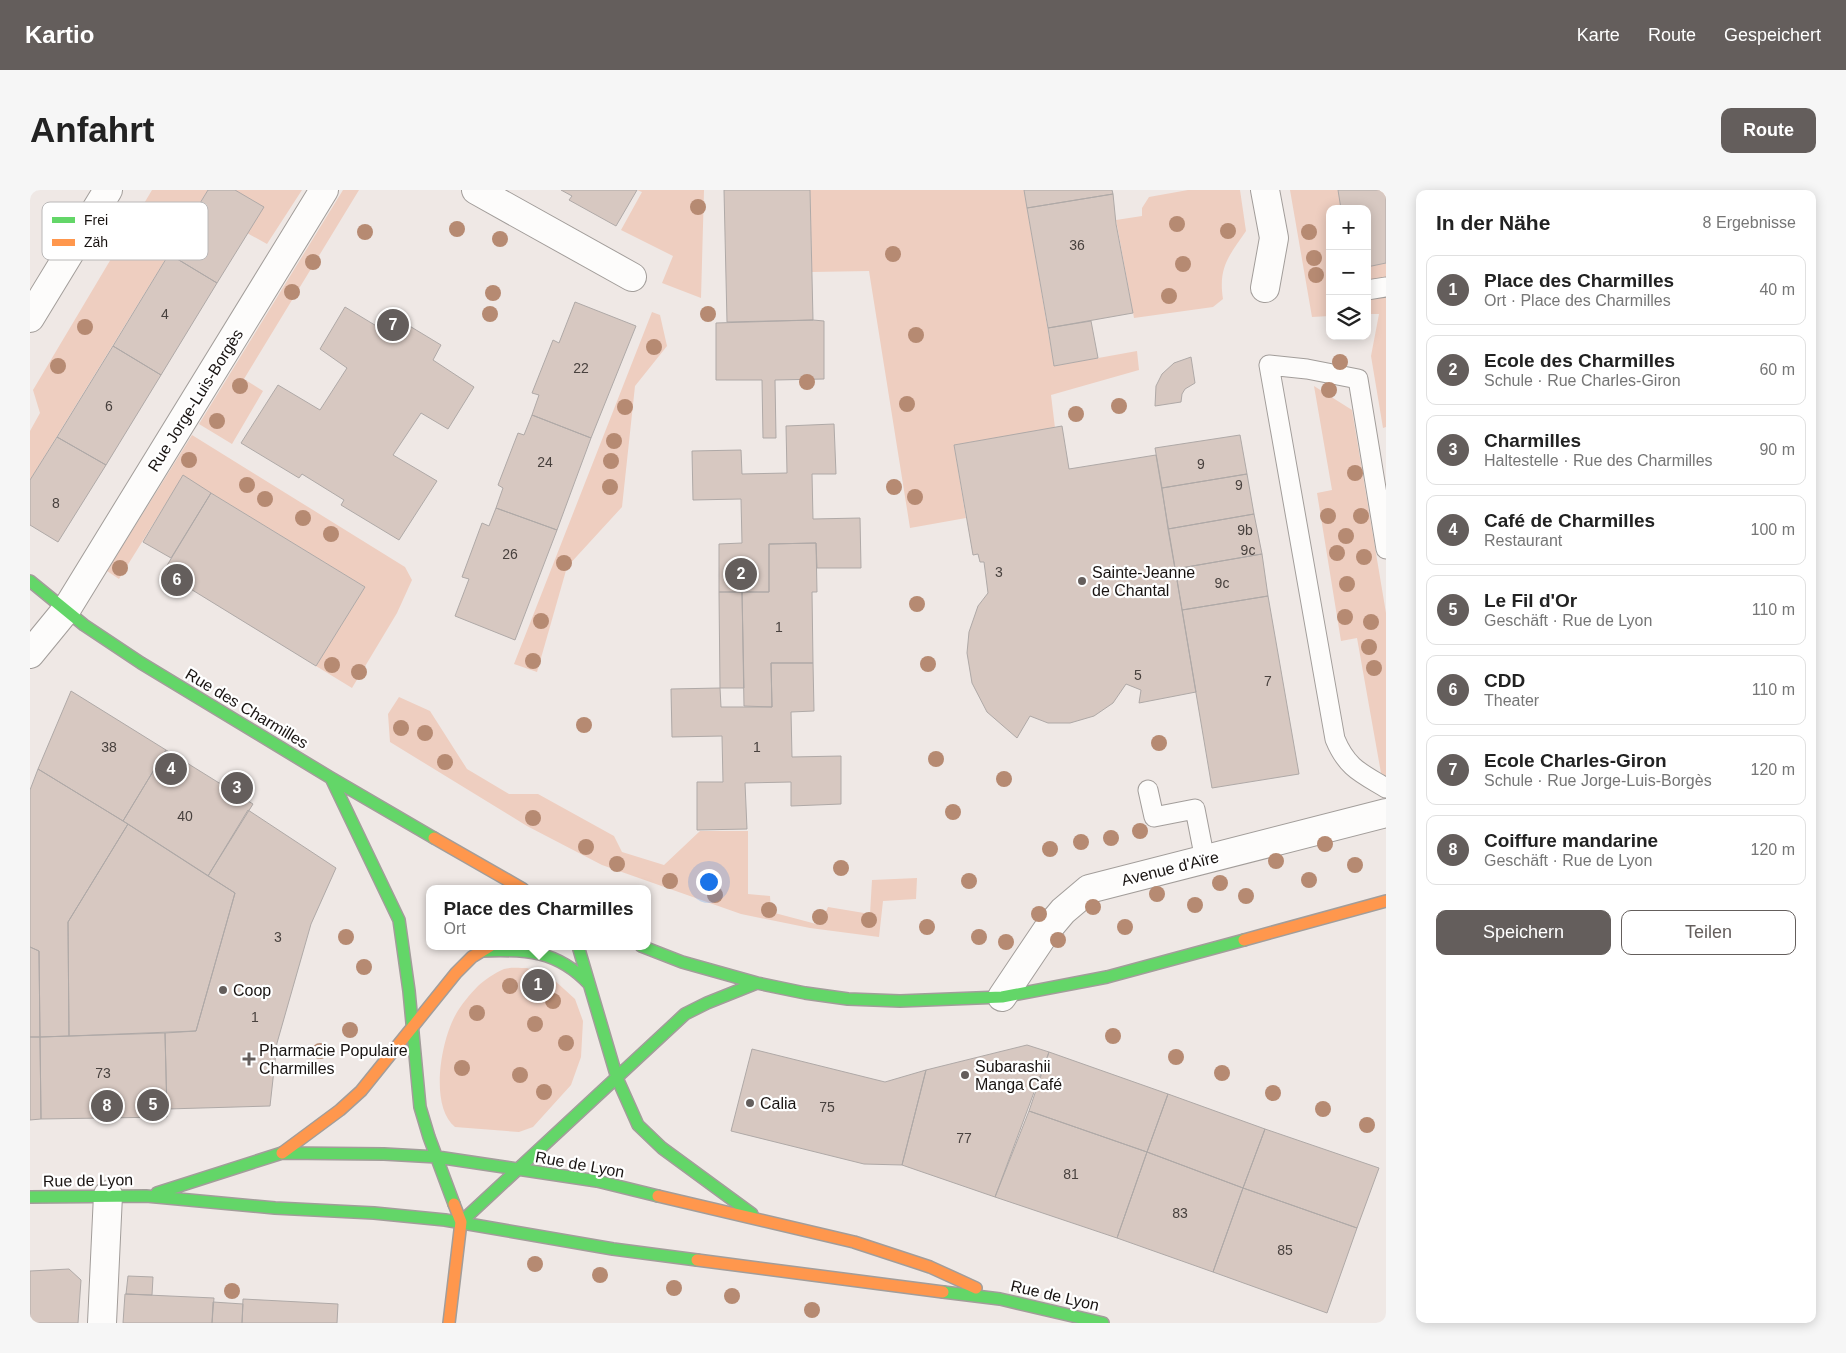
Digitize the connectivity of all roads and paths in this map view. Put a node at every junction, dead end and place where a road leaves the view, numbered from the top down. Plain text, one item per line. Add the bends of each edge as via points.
1 (108, 190) edge
2 (324, 190) edge
3 (476, 190) edge
4 (1265, 190) edge
5 (101, 202) edge
6 (65, 260) edge
7 (632, 277) dead end
8 (1386, 287) edge
9 (1265, 288) dead end
10 (1371, 289) edge
11 (30, 318) edge
12 (1386, 549) edge
13 (30, 581) edge
14 (66, 610) junction
15 (30, 654) edge
16 (330, 778) junction
17 (1386, 788) edge
18 (1148, 790) dead end
19 (1386, 813) edge
20 (1205, 860) junction
21 (516, 885) edge
22 (1386, 901) edge
23 (484, 950) edge
24 (507, 950) edge
25 (579, 950) edge
26 (651, 950) edge
27 (757, 983) junction
28 (589, 984) junction
29 (1002, 998) junction
30 (412, 1028) junction
31 (617, 1078) junction
32 (282, 1153) junction
33 (437, 1157) junction
34 (518, 1169) junction
35 (108, 1195) junction
36 (146, 1196) junction
37 (30, 1198) edge
38 (761, 1221) junction
39 (462, 1222) junction
40 (1000, 1299) junction
41 (102, 1323) edge
42 (449, 1323) edge
43 (1104, 1323) edge

1 - 5 street
2 - 14 street, Rue Jorge-Luis-Borgès
3 - 7 street
4 - 9 street via 1274,238
6 - 11 street
8 - 10 lane
12 - 17 lane via 1358,379 1307,369 1268,366 1335,739 1352,768
13 - 14 main road, Rue des Charmilles
14 - 15 street, Rue Jorge-Luis-Borgès
14 - 16 main road, Rue des Charmilles via 141,663
16 - 21 main road, Rue des Charmilles
16 - 30 main road via 399,920
18 - 20 lane via 1154,817 1195,809
19 - 20 street, Avenue d'Aïre
20 - 29 street, Avenue d'Aïre via 1089,889 1047,930
22 - 29 main road via 1107,977
23 - 30 main road via 456,972
24 - 28 main road via 538,952 570,966
25 - 28 main road
26 - 27 main road
27 - 29 main road via 848,999
27 - 31 main road via 686,1014
28 - 31 main road
30 - 32 main road via 361,1091
30 - 33 main road via 420,1107
31 - 34 main road
31 - 38 main road via 638,1124 662,1148
32 - 33 main road, Rue de Lyon
32 - 36 main road, Rue de Lyon
33 - 34 main road, Rue de Lyon
33 - 39 main road
34 - 38 main road, Rue de Lyon via 597,1181
34 - 39 main road
35 - 36 main road, Rue de Lyon
35 - 37 main road, Rue de Lyon
35 - 41 street
36 - 39 main road, Rue de Lyon
38 - 40 main road, Rue de Lyon via 854,1242 930,1267
39 - 40 main road, Rue de Lyon via 613,1249
39 - 42 main road
40 - 43 main road, Rue de Lyon

